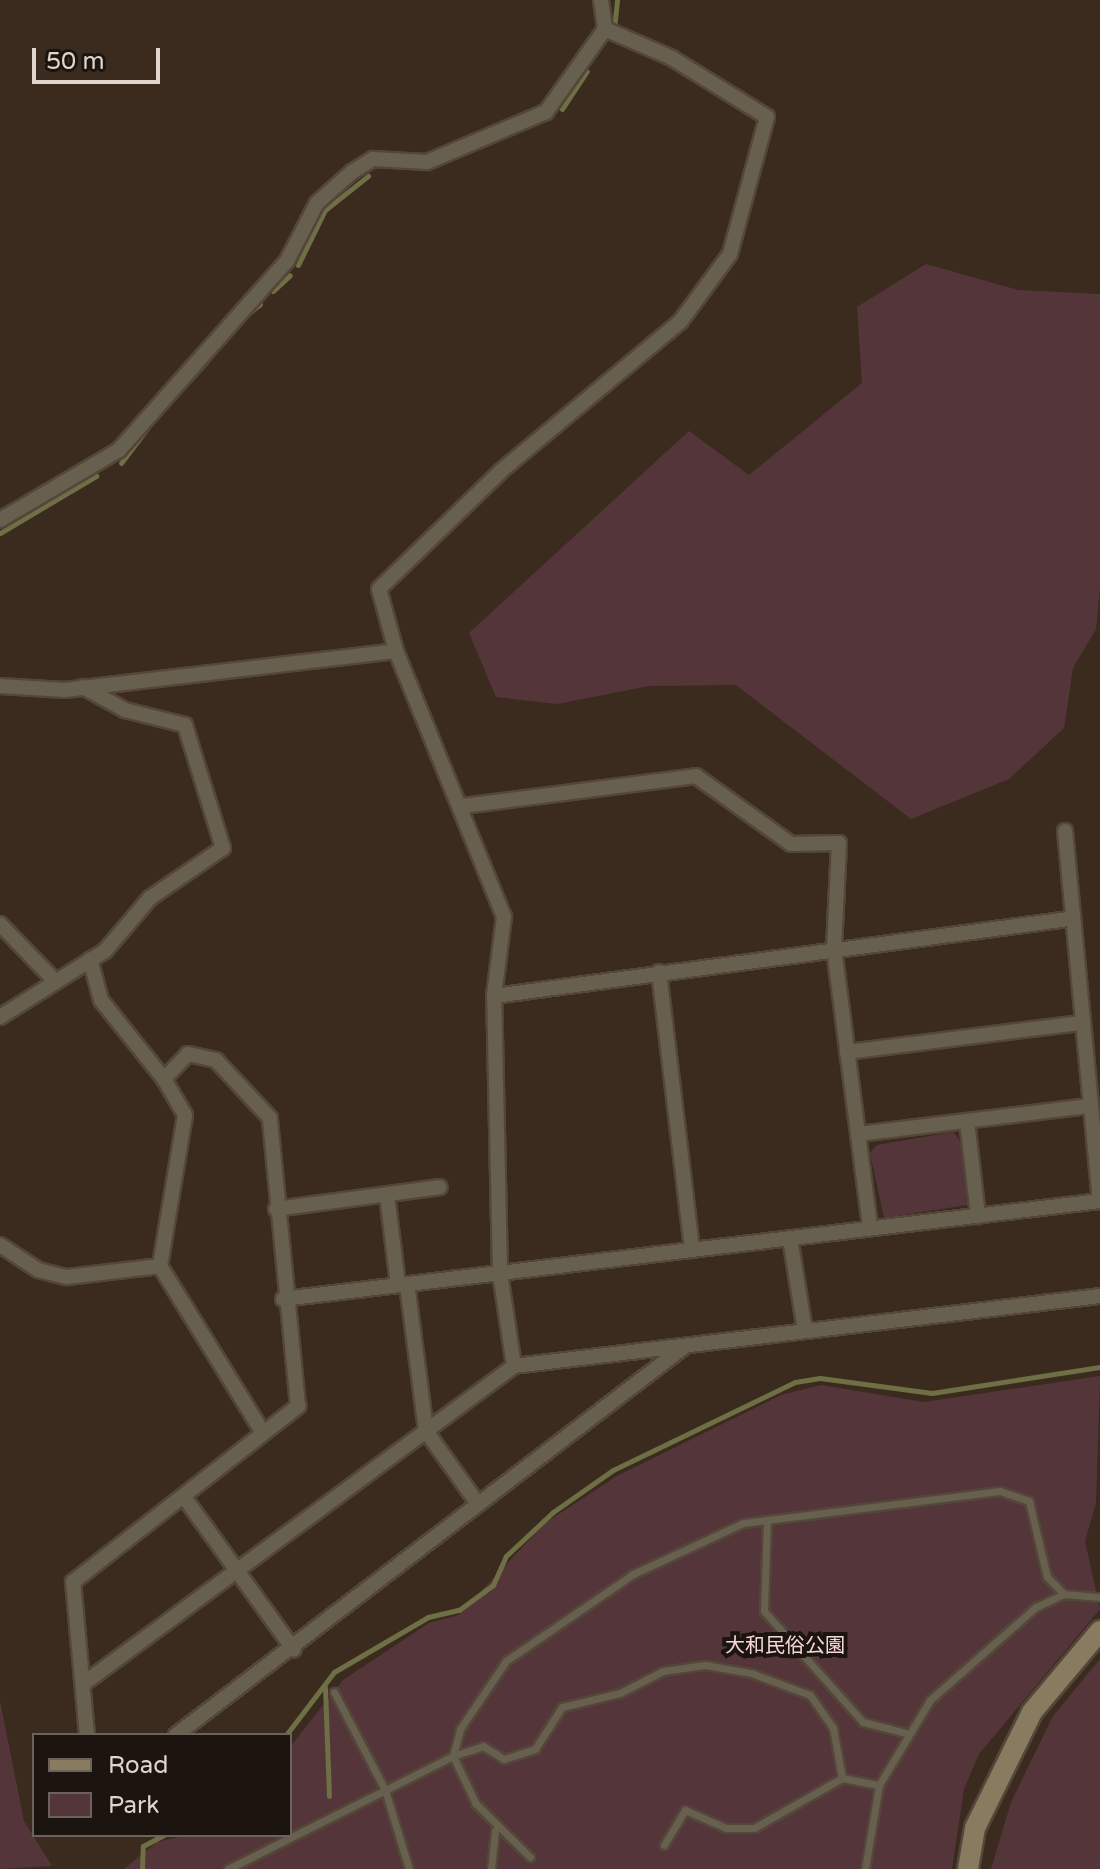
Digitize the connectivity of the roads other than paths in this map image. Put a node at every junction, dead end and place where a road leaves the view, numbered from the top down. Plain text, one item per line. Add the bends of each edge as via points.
1 (601, 0) edge
2 (605, 29) junction
3 (0, 520) edge
4 (396, 651) junction
5 (0, 686) edge
6 (83, 687) junction
7 (463, 806) junction
8 (1065, 831) dead end
9 (1069, 919) junction
10 (0, 924) edge
11 (834, 949) junction
12 (90, 959) junction
13 (659, 972) junction
14 (54, 980) junction
15 (494, 996) junction
16 (0, 1017) edge
17 (1080, 1023) junction
18 (1083, 1049) junction
19 (847, 1052) junction
20 (1100, 1057) edge
21 (164, 1079) junction
22 (1089, 1106) junction
23 (967, 1121) junction
24 (858, 1134) junction
25 (440, 1187) dead end
26 (387, 1195) junction
27 (1100, 1201) edge
28 (276, 1209) junction
29 (978, 1216) junction
30 (870, 1228) junction
31 (790, 1238) junction
32 (0, 1245) edge
33 (692, 1250) junction
34 (160, 1266) junction
35 (500, 1273) junction
36 (403, 1284) junction
37 (1100, 1296) edge
38 (283, 1299) junction
39 (805, 1331) junction
40 (684, 1347) junction
41 (514, 1366) junction
42 (426, 1431) junction
43 (263, 1433) junction
44 (184, 1497) junction
45 (478, 1504) junction
46 (767, 1521) junction
47 (237, 1570) junction
48 (1064, 1594) junction
49 (1100, 1597) edge
50 (1100, 1631) edge
51 (294, 1650) junction
52 (83, 1684) junction
53 (833, 1690) junction
54 (334, 1692) dead end
55 (816, 1702) junction
56 (87, 1733) edge
57 (179, 1733) edge
58 (906, 1733) junction
59 (453, 1756) junction
60 (842, 1778) junction
61 (879, 1785) junction
62 (385, 1790) junction
63 (495, 1830) junction
64 (292, 1837) edge
65 (292, 1837) edge
66 (664, 1845) dead end
67 (530, 1857) dead end
68 (228, 1869) edge
69 (409, 1869) edge
70 (491, 1869) edge
71 (865, 1869) edge
72 (968, 1869) edge

1 - 2 street
2 - 3 street via 546,112 427,162 373,159 352,172 317,203 287,261 119,450
2 - 4 street via 672,58 767,117 730,254 680,322 501,471 384,581 380,600
4 - 6 street
4 - 7 street
5 - 6 street
6 - 12 street via 125,710 185,725 223,848 150,898 120,938
7 - 11 street via 696,776 791,844 839,843
7 - 15 street via 504,917
8 - 9 street
9 - 11 street
9 - 17 street
10 - 14 street
11 - 13 street
11 - 19 street
12 - 14 street
12 - 21 street via 101,1000
13 - 15 street
13 - 33 street
14 - 16 street
15 - 35 street
17 - 18 street
17 - 19 street
18 - 20 street
18 - 22 street
19 - 24 street
21 - 28 street via 188,1054 216,1060 234,1075 270,1118
21 - 34 street via 185,1115
22 - 23 street
22 - 27 street
23 - 24 street
23 - 29 street
24 - 30 street
25 - 26 street
26 - 28 street
26 - 36 street
27 - 29 street
28 - 38 street
29 - 30 street
30 - 31 street
31 - 33 street
31 - 39 street
32 - 34 street via 38,1270 67,1277
33 - 35 street
34 - 43 street
35 - 36 street
35 - 41 street
36 - 38 street
36 - 42 street
37 - 39 street
38 - 43 street via 298,1406
39 - 40 street
40 - 41 street
40 - 45 street
41 - 42 street
42 - 45 street
42 - 47 street
43 - 44 street
44 - 47 street
44 - 52 street via 73,1582
45 - 51 street
46 - 48 lane via 1000,1491 1029,1501 1047,1577
46 - 53 lane via 764,1611
46 - 59 lane via 743,1523 633,1574 506,1661 460,1729
47 - 51 street
47 - 52 street
48 - 49 lane
48 - 58 lane via 1003,1632 930,1700
50 - 72 street via 1032,1712 975,1828
51 - 57 street
52 - 56 street
53 - 55 lane
53 - 58 lane via 863,1722
54 - 62 lane
55 - 59 lane via 751,1673 705,1665 663,1671 620,1693 562,1707 535,1749 504,1759 483,1746
55 - 60 lane via 833,1728
58 - 61 lane
59 - 62 lane
59 - 63 lane
60 - 61 lane
60 - 66 lane via 754,1828 726,1828 685,1810
61 - 71 lane
62 - 65 lane
62 - 69 lane
63 - 67 lane
63 - 70 lane
64 - 68 lane

